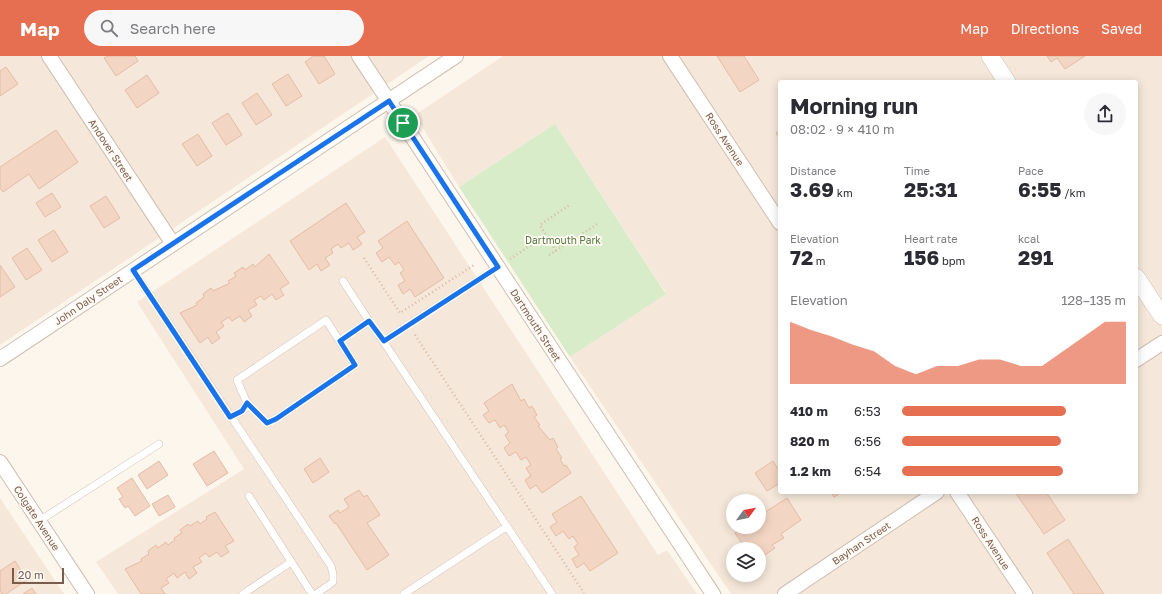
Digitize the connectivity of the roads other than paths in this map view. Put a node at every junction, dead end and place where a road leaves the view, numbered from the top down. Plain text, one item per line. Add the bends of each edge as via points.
1 (49, 56) edge
2 (360, 56) edge
3 (456, 56) edge
4 (670, 56) edge
5 (990, 56) edge
6 (1006, 80) edge
7 (389, 101) junction
8 (778, 220) edge
9 (173, 244) junction
10 (498, 267) junction
11 (133, 270) junction
12 (1138, 280) edge
13 (343, 281) dead end
14 (1162, 316) edge
15 (369, 321) junction
16 (340, 341) junction
17 (384, 341) junction
18 (1162, 343) edge
19 (0, 359) edge
20 (1138, 359) edge
21 (247, 403) junction
22 (230, 417) junction
23 (159, 444) dead end
24 (0, 462) edge
25 (934, 494) edge
26 (958, 494) edge
27 (249, 496) dead end
28 (39, 521) junction
29 (506, 527) junction
30 (292, 562) junction
31 (87, 594) edge
32 (243, 594) edge
33 (312, 594) edge
34 (316, 594) edge
35 (404, 594) edge
36 (552, 594) edge
37 (713, 594) edge
38 (785, 594) edge
39 (1025, 594) edge

1 - 9 street, Andover Street
2 - 7 street, Dartmouth Street
3 - 7 street, John Daly Street
4 - 8 street, Ross Avenue
5 - 6 street
7 - 9 street, John Daly Street
7 - 10 street, Dartmouth Street
9 - 11 street, John Daly Street
10 - 17 lane
10 - 37 street, Dartmouth Street
11 - 19 street, John Daly Street
11 - 22 lane
12 - 14 street
13 - 15 lane
15 - 16 lane
15 - 17 lane
16 - 21 lane via 326,320 237,380
16 - 21 lane via 355,365 276,419 267,423
17 - 29 lane
18 - 20 street
21 - 22 lane via 242,411
22 - 34 lane via 331,566 333,582
23 - 28 lane
24 - 28 street, Colgate Avenue
25 - 38 street, Bayhan Street
26 - 39 street, Ross Avenue
27 - 30 lane
28 - 31 street, Colgate Avenue
29 - 35 lane
29 - 36 lane
30 - 32 lane
30 - 33 lane

